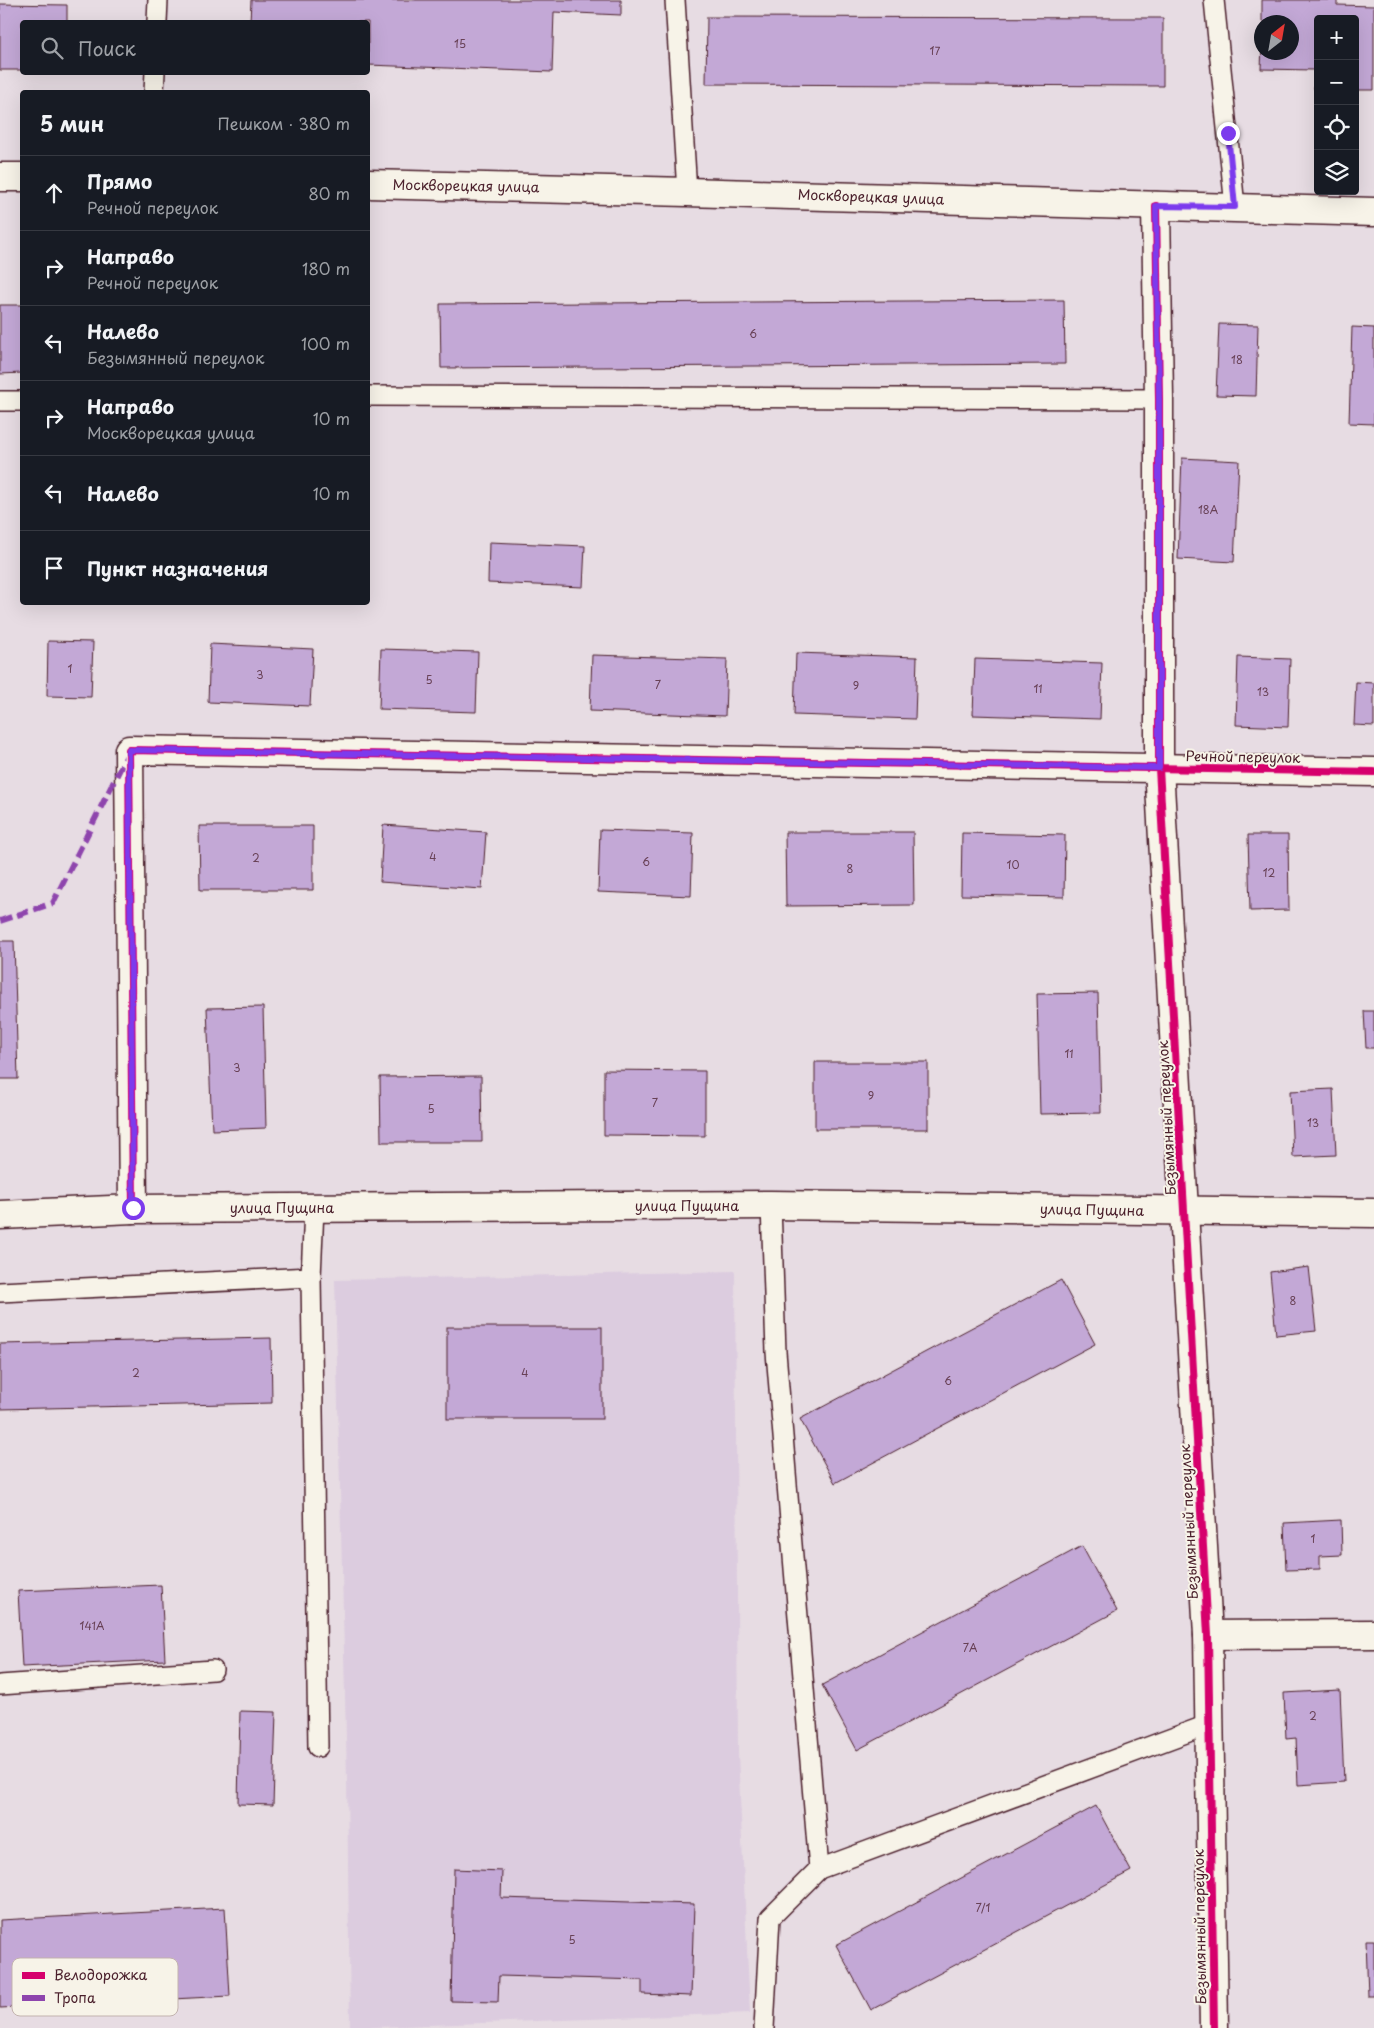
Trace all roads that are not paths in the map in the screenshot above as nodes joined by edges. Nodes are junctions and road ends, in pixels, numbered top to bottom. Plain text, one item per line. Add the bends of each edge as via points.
1 (158, 0) edge
2 (675, 0) edge
3 (1214, 0) edge
4 (157, 20) edge
5 (155, 75) edge
6 (154, 90) edge
7 (0, 177) edge
8 (20, 177) edge
9 (370, 184) edge
10 (687, 192) junction
11 (1156, 206) junction
12 (1235, 207) junction
13 (1374, 212) edge
14 (370, 396) edge
15 (1159, 399) junction
16 (0, 401) edge
17 (20, 401) edge
18 (1159, 768) junction
19 (1374, 772) edge
20 (771, 1205) junction
21 (133, 1208) junction
22 (314, 1208) junction
23 (1185, 1211) junction
24 (1374, 1213) edge
25 (0, 1215) edge
26 (311, 1276) junction
27 (0, 1292) edge
28 (1374, 1634) edge
29 (1208, 1635) junction
30 (214, 1670) dead end
31 (0, 1685) edge
32 (1210, 1724) junction
33 (318, 1747) dead end
34 (819, 1870) junction
35 (764, 2028) edge
36 (1214, 2028) edge

1 - 4 lane
2 - 10 lane
3 - 12 lane
5 - 6 lane
7 - 8 street
9 - 10 street, Москворецкая улица
10 - 11 street, Москворецкая улица
11 - 12 street, Москворецкая улица
11 - 15 street, Безымянный переулок
12 - 13 street, Москворецкая улица
14 - 15 lane
15 - 18 street, Безымянный переулок
16 - 17 lane
18 - 19 street, Речной переулок
18 - 21 street, Речной переулок via 129,750
18 - 23 street, Безымянный переулок
20 - 22 street, улица Пущина
20 - 23 street, улица Пущина
20 - 34 lane via 776,1352
21 - 22 street, улица Пущина
21 - 25 street, улица Пущина
22 - 26 lane
23 - 24 street, улица Пущина
23 - 29 street, Безымянный переулок
26 - 27 lane
26 - 33 lane
28 - 29 street
29 - 32 street, Безымянный переулок
30 - 31 lane
32 - 34 lane
32 - 36 street, Безымянный переулок
34 - 35 lane via 770,1918

